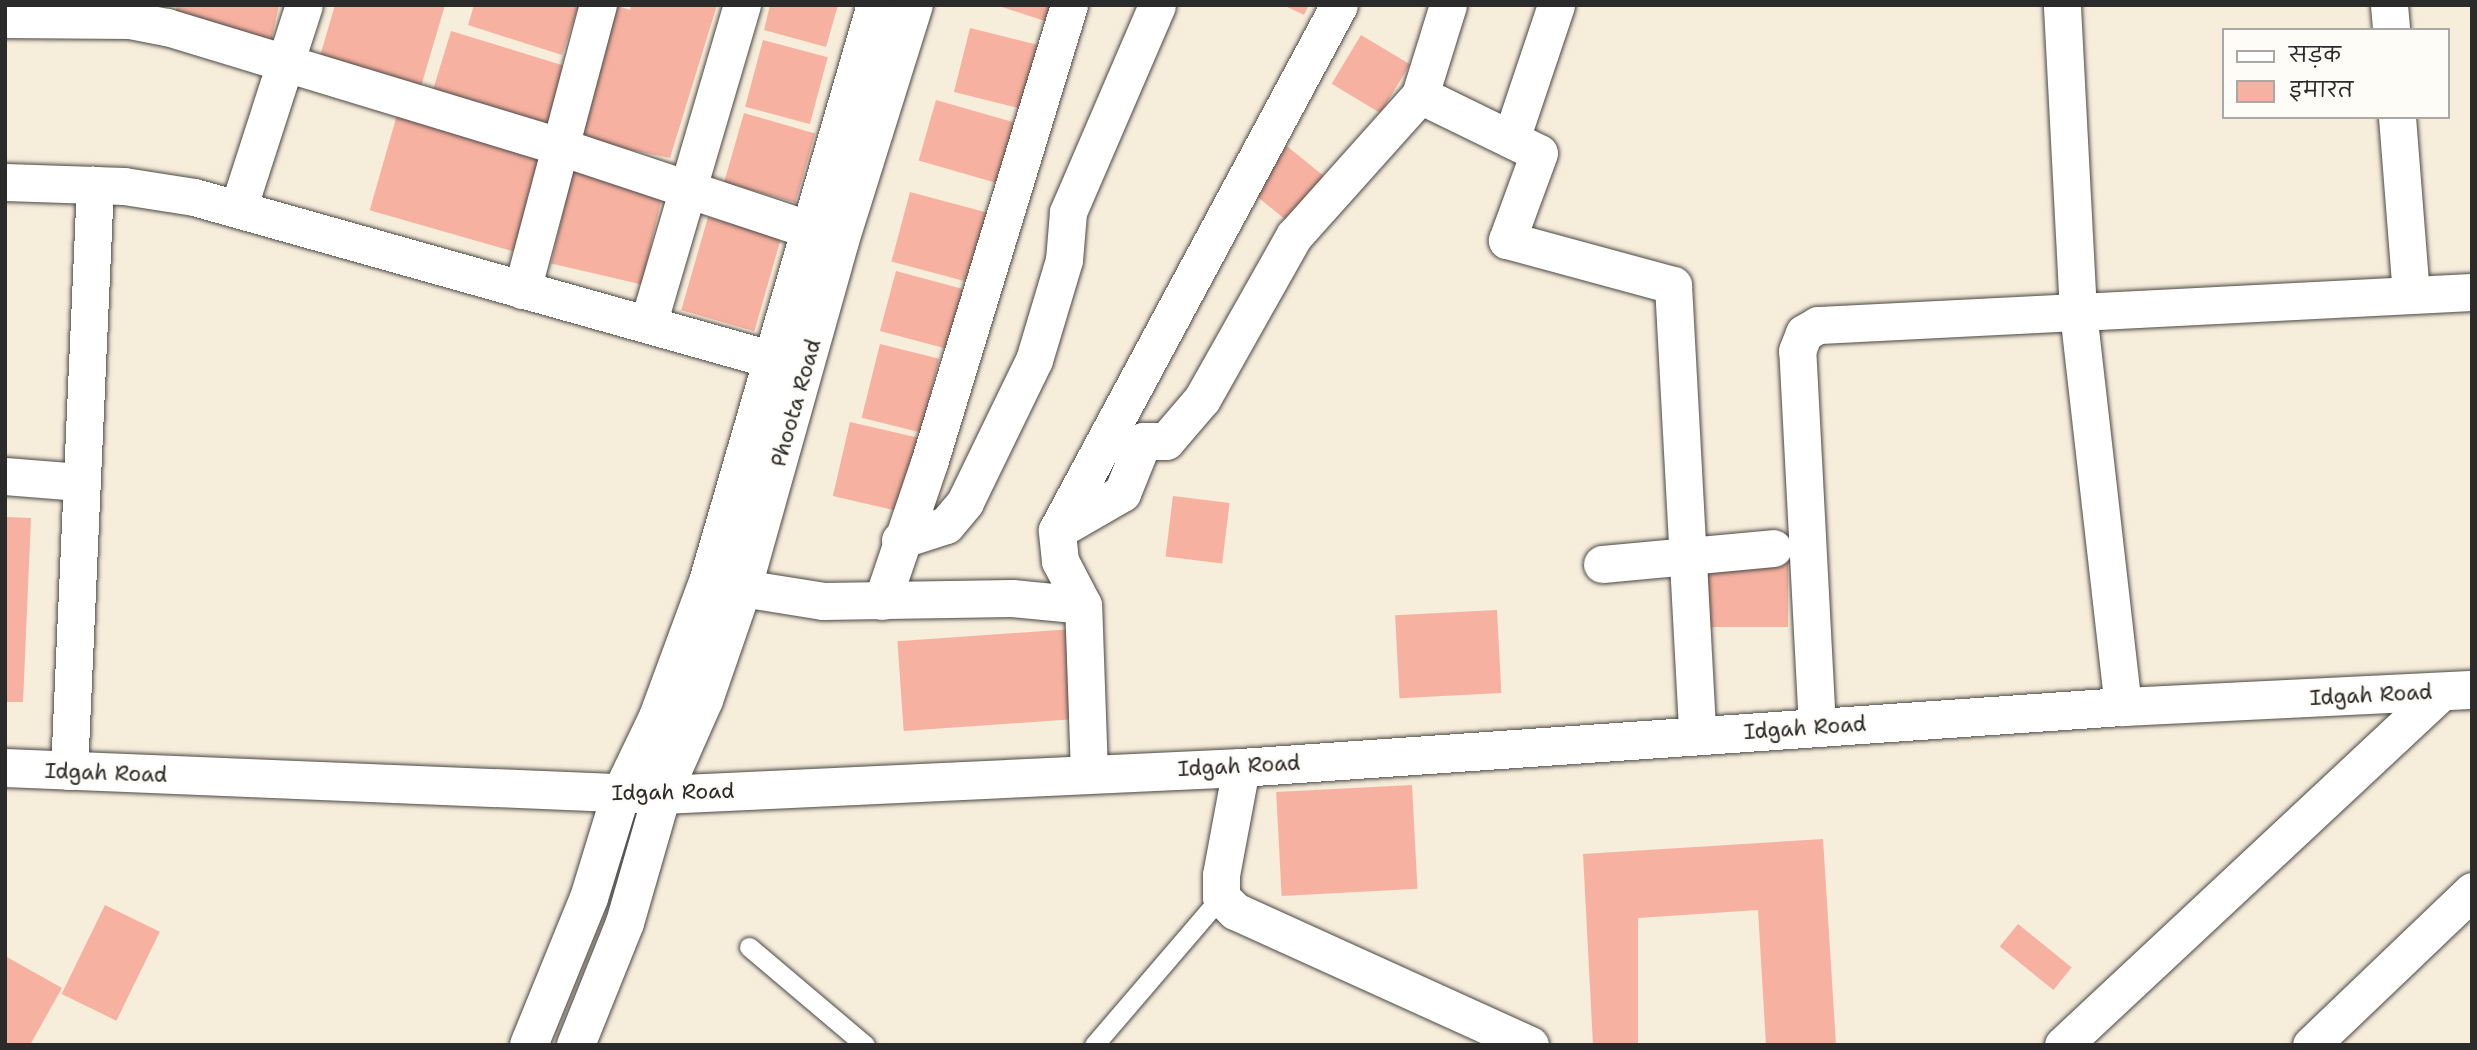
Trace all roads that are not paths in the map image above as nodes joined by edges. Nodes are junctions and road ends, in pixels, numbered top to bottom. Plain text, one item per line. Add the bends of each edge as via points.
1 (304, 5) edge
2 (598, 5) edge
3 (742, 5) edge
4 (876, 5) edge
5 (914, 5) edge
6 (1069, 5) edge
7 (1157, 5) edge
8 (1339, 5) edge
9 (1448, 5) edge
10 (1556, 5) edge
11 (2062, 5) edge
12 (2389, 5) edge
13 (5, 19) edge
14 (2391, 28) edge
15 (284, 66) junction
16 (1420, 95) junction
17 (2398, 119) edge
18 (1511, 139) junction
19 (558, 146) junction
20 (5, 182) edge
21 (95, 185) junction
22 (690, 190) junction
23 (238, 209) junction
24 (810, 230) junction
25 (522, 289) junction
26 (2472, 292) edge
27 (2411, 294) junction
28 (2078, 312) junction
29 (648, 324) junction
30 (789, 363) junction
31 (5, 476) edge
32 (80, 482) junction
33 (1057, 530) junction
34 (901, 540) junction
35 (1773, 548) dead end
36 (1688, 558) junction
37 (1602, 564) dead end
38 (725, 586) junction
39 (882, 601) junction
40 (1083, 605) junction
41 (2456, 691) edge
42 (2123, 707) junction
43 (1817, 727) junction
44 (1697, 735) junction
45 (5, 768) edge
46 (1241, 768) junction
47 (69, 771) junction
48 (1089, 773) junction
49 (621, 794) junction
50 (662, 796) junction
51 (2472, 891) edge
52 (1221, 897) junction
53 (749, 947) dead end
54 (529, 1045) edge
55 (576, 1045) edge
56 (865, 1045) edge
57 (1094, 1045) edge
58 (1530, 1045) edge
59 (2063, 1045) edge
60 (2311, 1045) edge

1 - 15 street
2 - 19 street
3 - 22 street
4 - 24 street, Phoota Road
5 - 30 street, Phoota Road via 840,241
6 - 34 street via 929,463
7 - 34 street via 1068,212 1063,260 1034,360 965,502 946,525
8 - 33 street
9 - 16 street
10 - 18 street
11 - 28 street
12 - 14 street
13 - 15 street via 146,22
15 - 19 street
15 - 23 street
16 - 18 street
16 - 33 street via 1294,236 1193,410 1167,441 1143,441 1122,493
17 - 27 street
18 - 36 street via 1539,153 1507,240 1674,285
19 - 22 street
19 - 25 street
20 - 21 street
21 - 23 street via 171,192
21 - 32 street
22 - 24 street
22 - 29 street
23 - 25 street
24 - 30 street, Phoota Road
25 - 29 street
26 - 27 street
27 - 28 street
28 - 42 street
28 - 43 street via 1818,325 1804,333 1797,351
29 - 30 street
30 - 38 street, Phoota Road
31 - 32 street
32 - 47 street
33 - 40 street via 1060,561
34 - 39 street
35 - 36 street
36 - 37 street
36 - 44 street
38 - 39 street via 822,601
38 - 49 street, Phoota Road
38 - 50 street, Phoota Road via 704,700
39 - 40 street via 1012,598
40 - 48 street
41 - 42 street, Idgah Road
41 - 59 street
42 - 43 street, Idgah Road
43 - 44 street, Idgah Road
44 - 46 street, Idgah Road
45 - 47 street, Idgah Road
46 - 48 street, Idgah Road
46 - 52 street
47 - 49 street, Idgah Road
48 - 50 street, Idgah Road
49 - 50 street, Idgah Road
49 - 54 street, Phoota Road via 589,898
50 - 55 street, Phoota Road via 625,923
51 - 60 street
52 - 57 lane
52 - 58 street via 1235,911
53 - 56 lane

